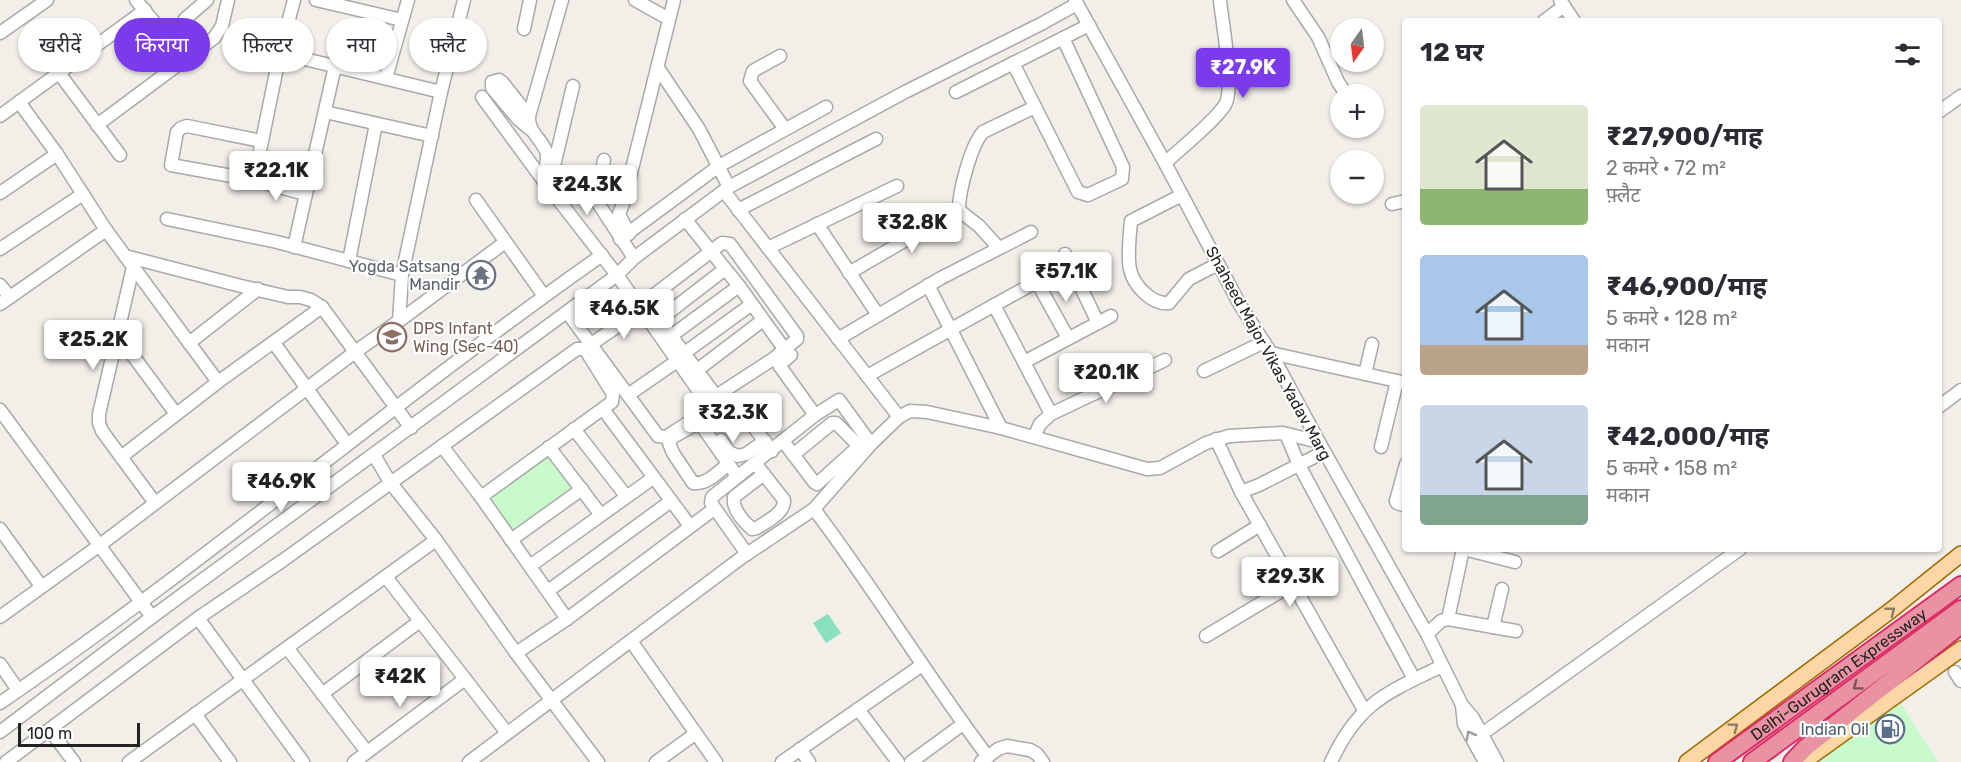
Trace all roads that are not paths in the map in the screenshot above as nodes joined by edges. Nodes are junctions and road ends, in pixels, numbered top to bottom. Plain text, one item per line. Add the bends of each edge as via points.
1 (47, 0) edge
2 (136, 0) edge
3 (207, 0) edge
4 (228, 0) edge
5 (294, 0) edge
6 (316, 0) edge
7 (408, 0) edge
8 (464, 0) edge
9 (531, 0) edge
10 (562, 0) edge
11 (635, 0) edge
12 (674, 0) edge
13 (1220, 0) edge
14 (1293, 0) edge
15 (1076, 2) edge
16 (1562, 3) edge
17 (145, 10) junction
18 (151, 18) edge
19 (186, 18) edge
20 (289, 18) edge
21 (1547, 18) edge
22 (1572, 18) edge
23 (669, 19) junction
24 (402, 20) junction
25 (1089, 25) junction
26 (524, 29) dead end
27 (0, 33) edge
28 (1063, 38) junction
29 (210, 41) edge
30 (780, 56) dead end
31 (1013, 63) junction
32 (658, 68) junction
33 (167, 72) edge
34 (276, 72) edge
35 (334, 72) edge
36 (360, 72) edge
37 (58, 73) junction
38 (386, 78) junction
39 (1339, 84) edge
40 (573, 86) dead end
41 (441, 92) junction
42 (956, 92) dead end
43 (1961, 96) edge
44 (482, 97) dead end
45 (19, 102) junction
46 (826, 107) dead end
47 (1035, 107) junction
48 (1942, 110) edge
49 (325, 112) junction
50 (0, 116) edge
51 (529, 116) junction
52 (376, 124) junction
53 (97, 125) junction
54 (530, 129) junction
55 (785, 129) junction
56 (432, 136) junction
57 (876, 139) dead end
58 (261, 141) junction
59 (57, 154) junction
60 (120, 155) dead end
61 (604, 160) dead end
62 (1165, 163) junction
63 (719, 166) junction
64 (254, 180) junction
65 (546, 183) junction
66 (897, 186) dead end
67 (726, 189) junction
68 (0, 193) edge
69 (83, 194) junction
70 (305, 194) junction
71 (1182, 195) junction
72 (476, 200) dead end
73 (1402, 202) edge
74 (1392, 204) dead end
75 (959, 209) junction
76 (738, 210) junction
77 (167, 219) dead end
78 (685, 219) junction
79 (817, 224) junction
80 (106, 230) junction
81 (1031, 232) dead end
82 (625, 236) junction
83 (504, 243) junction
84 (294, 247) junction
85 (998, 247) junction
86 (768, 248) junction
87 (0, 249) edge
88 (711, 250) junction
89 (602, 255) junction
90 (125, 256) junction
91 (634, 258) junction
92 (349, 261) junction
93 (1218, 264) junction
94 (133, 267) junction
95 (725, 269) junction
96 (849, 273) junction
97 (402, 275) junction
98 (617, 275) junction
99 (1037, 282) junction
100 (0, 285) edge
101 (928, 285) junction
102 (739, 286) junction
103 (258, 289) junction
104 (544, 296) junction
105 (5, 301) edge
106 (752, 304) junction
107 (994, 305) junction
108 (322, 307) junction
109 (641, 310) junction
110 (567, 312) junction
111 (878, 315) junction
112 (1111, 316) dead end
113 (659, 320) junction
114 (763, 320) junction
115 (399, 321) junction
116 (1098, 323) junction
117 (951, 329) junction
118 (117, 334) junction
119 (671, 336) junction
120 (1068, 338) junction
121 (838, 339) junction
122 (1264, 342) junction
123 (189, 343) junction
124 (274, 343) junction
125 (1372, 344) dead end
126 (590, 345) junction
127 (791, 350) junction
128 (355, 352) junction
129 (1271, 353) junction
130 (680, 357) junction
131 (1165, 360) dead end
132 (1024, 362) junction
133 (696, 370) junction
134 (1204, 371) dead end
135 (1365, 374) junction
136 (867, 376) junction
137 (218, 382) junction
138 (1401, 382) edge
139 (307, 389) junction
140 (1961, 390) edge
141 (628, 395) junction
142 (1942, 404) edge
143 (396, 407) junction
144 (0, 410) edge
145 (603, 410) junction
146 (716, 411) dead end
147 (176, 414) junction
148 (1051, 414) junction
149 (815, 415) junction
150 (899, 417) junction
151 (710, 423) dead end
152 (4, 425) edge
153 (411, 428) junction
154 (574, 429) junction
155 (1001, 429) junction
156 (1286, 434) junction
157 (1034, 437) junction
158 (1216, 439) junction
159 (783, 441) junction
160 (347, 444) junction
161 (871, 444) junction
162 (768, 446) junction
163 (441, 447) junction
164 (549, 447) junction
165 (1321, 447) junction
166 (1381, 447) dead end
167 (374, 455) junction
168 (793, 455) junction
169 (121, 457) junction
170 (755, 463) junction
171 (728, 464) junction
172 (1299, 465) junction
173 (764, 474) junction
174 (737, 476) junction
175 (653, 478) junction
176 (1402, 479) edge
177 (390, 482) junction
178 (582, 489) junction
179 (1241, 492) junction
180 (626, 496) junction
181 (481, 497) junction
182 (671, 501) junction
183 (155, 503) junction
184 (1402, 505) edge
185 (714, 509) junction
186 (814, 509) junction
187 (601, 515) junction
188 (1260, 525) junction
189 (690, 526) junction
190 (0, 529) edge
191 (436, 540) junction
192 (511, 540) junction
193 (100, 545) junction
194 (1218, 551) dead end
195 (1462, 552) edge
196 (1486, 552) edge
197 (1736, 552) edge
198 (747, 554) junction
199 (1501, 554) edge
200 (1961, 554) edge
201 (1515, 562) dead end
202 (530, 566) junction
203 (386, 577) junction
204 (1293, 584) junction
205 (1961, 585) edge
206 (41, 586) junction
207 (1502, 589) dead end
208 (548, 591) junction
209 (141, 601) junction
210 (1961, 609) edge
211 (0, 617) edge
212 (152, 617) junction
213 (198, 618) junction
214 (567, 619) junction
215 (1448, 619) junction
216 (420, 621) junction
217 (1961, 626) edge
218 (1493, 627) junction
219 (1516, 631) dead end
220 (1427, 634) junction
221 (1206, 636) dead end
222 (631, 641) junction
223 (288, 649) junction
224 (1961, 649) edge
225 (516, 653) junction
226 (0, 664) edge
227 (922, 665) junction
228 (1442, 666) junction
229 (465, 679) junction
230 (1414, 679) junction
231 (244, 680) junction
232 (18, 690) junction
233 (322, 694) junction
234 (551, 700) junction
235 (0, 703) edge
236 (1462, 705) junction
237 (858, 709) junction
238 (1364, 710) junction
239 (195, 714) junction
240 (963, 724) junction
241 (50, 730) junction
242 (0, 732) edge
243 (507, 734) junction
244 (695, 734) junction
245 (1482, 734) junction
246 (800, 749) junction
247 (367, 752) junction
248 (145, 758) edge
249 (984, 759) edge
250 (1482, 761) edge
251 (6, 762) edge
252 (74, 762) edge
253 (129, 762) edge
254 (230, 762) edge
255 (303, 762) edge
256 (354, 762) edge
257 (469, 762) edge
258 (597, 762) edge
259 (656, 762) edge
260 (716, 762) edge
261 (782, 762) edge
262 (809, 762) edge
263 (898, 762) edge
264 (911, 762) edge
265 (1043, 762) edge
266 (1330, 762) edge
267 (1497, 762) edge
268 (1687, 762) edge
269 (1717, 762) edge
270 (1752, 762) edge
271 (1792, 762) edge
272 (1803, 762) edge

1 - 27 street
2 - 17 street
3 - 19 street
4 - 29 street via 219,32
5 - 20 street
6 - 24 street
7 - 24 street
8 - 41 street
9 - 26 street
10 - 51 street
11 - 23 street
12 - 23 street
13 - 62 street via 1228,97 1216,115
14 - 39 street via 1318,36
15 - 25 street, Shaheed Major Vikas Yadav Marg
15 - 67 street
16 - 21 street
16 - 22 street
17 - 18 street
17 - 37 street
23 - 32 street
24 - 38 street
25 - 28 street
25 - 62 street, Shaheed Major Vikas Yadav Marg
28 - 31 street
28 - 47 street via 1123,167 1122,179 1088,195 1078,192
30 - 55 street via 753,71 750,81
31 - 42 street
31 - 47 street
32 - 63 street
32 - 82 street via 619,214
33 - 53 street
34 - 58 street
35 - 49 street
36 - 38 street
37 - 45 street
37 - 53 street
38 - 41 street
40 - 65 street
41 - 56 street
43 - 48 street
44 - 65 street
45 - 50 street
45 - 59 street
46 - 55 street
47 - 75 street via 979,136
49 - 52 street
49 - 70 street
51 - 54 street
51 - 54 street via 502,82 492,82 492,88
52 - 56 street
52 - 92 street
53 - 60 street
54 - 65 street via 546,152
55 - 63 street
56 - 97 street
57 - 76 street
58 - 64 street
58 - 64 street via 187,126 177,132 171,165
59 - 68 street
59 - 69 street
61 - 82 street via 596,200
62 - 71 street, Shaheed Major Vikas Yadav Marg
63 - 67 street
63 - 82 street
64 - 70 street
65 - 89 street
66 - 79 street
67 - 76 street
67 - 78 street
69 - 80 street
69 - 87 street
70 - 84 street
71 - 93 street, Shaheed Major Vikas Yadav Marg
71 - 93 street via 1131,221 1130,269 1142,292 1163,304 1170,303 1189,279
72 - 83 street
73 - 74 street
75 - 85 street
75 - 96 street
76 - 86 street
77 - 84 street
78 - 88 street
78 - 91 street
79 - 86 street
79 - 96 street
80 - 90 street
80 - 105 street
81 - 85 street
82 - 91 street
83 - 104 street
83 - 115 street
84 - 92 street
85 - 101 street
86 - 121 street
88 - 95 street
88 - 113 street via 648,300
88 - 127 street via 722,243 730,244 797,336
89 - 98 street
89 - 104 street
90 - 94 street
90 - 103 street
91 - 98 street
92 - 97 street
93 - 122 street, Shaheed Major Vikas Yadav Marg
94 - 118 street
94 - 123 street
95 - 102 street
95 - 113 street
96 - 111 street
97 - 115 street
98 - 109 street
98 - 110 street
99 - 107 street
99 - 116 street via 1067,259
99 - 120 street
100 - 105 street
101 - 111 street
101 - 117 street
102 - 106 street
102 - 119 street
103 - 108 street via 311,300
103 - 123 street
104 - 143 street
106 - 114 street
106 - 130 street
107 - 117 street
107 - 132 street
108 - 124 street
108 - 128 street
109 - 126 street
109 - 130 street
110 - 126 street
110 - 153 street
111 - 121 street
112 - 116 street
113 - 119 street
114 - 127 street
114 - 133 street
115 - 128 street
116 - 120 street
117 - 136 street
117 - 155 street
118 - 147 street
118 - 169 street via 99,423
119 - 130 street
120 - 132 street
121 - 136 street
122 - 129 street, Shaheed Major Vikas Yadav Marg
122 - 134 street
123 - 137 street
124 - 137 street
124 - 139 street
125 - 135 street
126 - 141 street
127 - 133 street via 716,396
127 - 149 street via 779,365
128 - 139 street
128 - 143 street
129 - 135 street
129 - 165 street, Shaheed Major Vikas Yadav Marg
130 - 133 street
130 - 141 street
130 - 141 street via 705,400 704,407 688,421 662,437
131 - 148 street
132 - 148 street
135 - 138 street
136 - 150 street
137 - 147 street
138 - 166 street
139 - 160 street
139 - 183 street
140 - 142 street
143 - 153 street
143 - 160 street
144 - 152 street
145 - 154 street
145 - 163 street via 612,402 613,394 588,352 581,348
145 - 175 street
146 - 162 street via 734,401
147 - 169 street
148 - 157 street
149 - 159 street
149 - 161 street via 839,400
150 - 155 street via 918,411
150 - 161 street
151 - 162 street via 729,452 738,456
152 - 193 street
153 - 167 street
154 - 164 street
154 - 180 street
155 - 157 street
156 - 158 street
156 - 165 street
156 - 172 street
157 - 158 street via 1147,469 1167,465
158 - 179 street
159 - 162 street
159 - 168 street
160 - 209 street
161 - 186 street
162 - 170 street
163 - 177 street
163 - 181 street
164 - 178 street
164 - 181 street
165 - 172 street
165 - 220 street, Shaheed Major Vikas Yadav Marg
167 - 177 street
167 - 212 street
168 - 168 street via 817,484 859,446 832,423
169 - 183 street
170 - 173 street
170 - 174 street
171 - 171 street via 698,423 669,442 693,483 706,481
171 - 174 street
172 - 179 street
172 - 230 street
173 - 173 street via 785,504 752,529 735,508 734,496
174 - 185 street via 712,497
175 - 180 street
175 - 182 street
176 - 184 street via 1396,501
177 - 191 street
177 - 213 street
178 - 187 street
178 - 192 street
179 - 188 street
180 - 187 street
181 - 192 street
182 - 189 street
182 - 208 street
183 - 193 street
185 - 189 street
185 - 198 street
186 - 198 street
186 - 227 street
187 - 202 street
188 - 194 street
188 - 204 street
189 - 214 street
190 - 206 street
191 - 203 street
191 - 225 street
192 - 202 street
193 - 206 street
193 - 209 street
195 - 215 street
196 - 199 street
197 - 245 street
198 - 222 street
199 - 201 street
268 -> 200 main road
202 - 208 street
203 - 216 street
203 - 223 street
204 - 221 street
204 - 238 street
205 - 269 highway, Delhi-Gurugram Expressway
206 - 211 street
207 - 218 street
208 - 214 street
209 - 212 street
209 - 232 street
210 -> 270 highway, Delhi-Gurugram Expressway
212 - 242 street
213 - 231 street
213 - 241 street
214 - 225 street
215 - 218 street
215 - 220 street
216 - 229 street
216 - 233 street
217 - 271 highway
218 - 219 street
220 - 228 street, Shaheed Major Vikas Yadav Marg
222 - 234 street
222 - 244 street
223 - 231 street
223 - 233 street
224 - 272 main road
225 - 234 street
226 - 232 street
227 - 237 street
227 - 240 street
228 - 230 street
228 - 236 street, Shaheed Major Vikas Yadav Marg
229 - 243 street
229 - 247 street
230 - 238 street
231 - 239 street
231 - 255 street
232 - 235 street
233 - 247 street
234 - 243 street
234 - 258 street
236 - 245 street, Shaheed Major Vikas Yadav Marg
250 -> 236 street, Shaheed Major Vikas Yadav Marg via 1464,723
237 - 246 street
237 - 263 street
238 - 266 street
239 - 248 street
239 - 254 street
240 - 249 street
240 - 264 street
241 - 251 street
241 - 252 street
243 - 257 street
244 - 259 street
244 - 260 street
245 - 267 street, Shaheed Major Vikas Yadav Marg
246 - 261 street
246 - 262 street
247 - 256 street
248 - 253 street
249 - 265 street via 1007,747 1030,750

